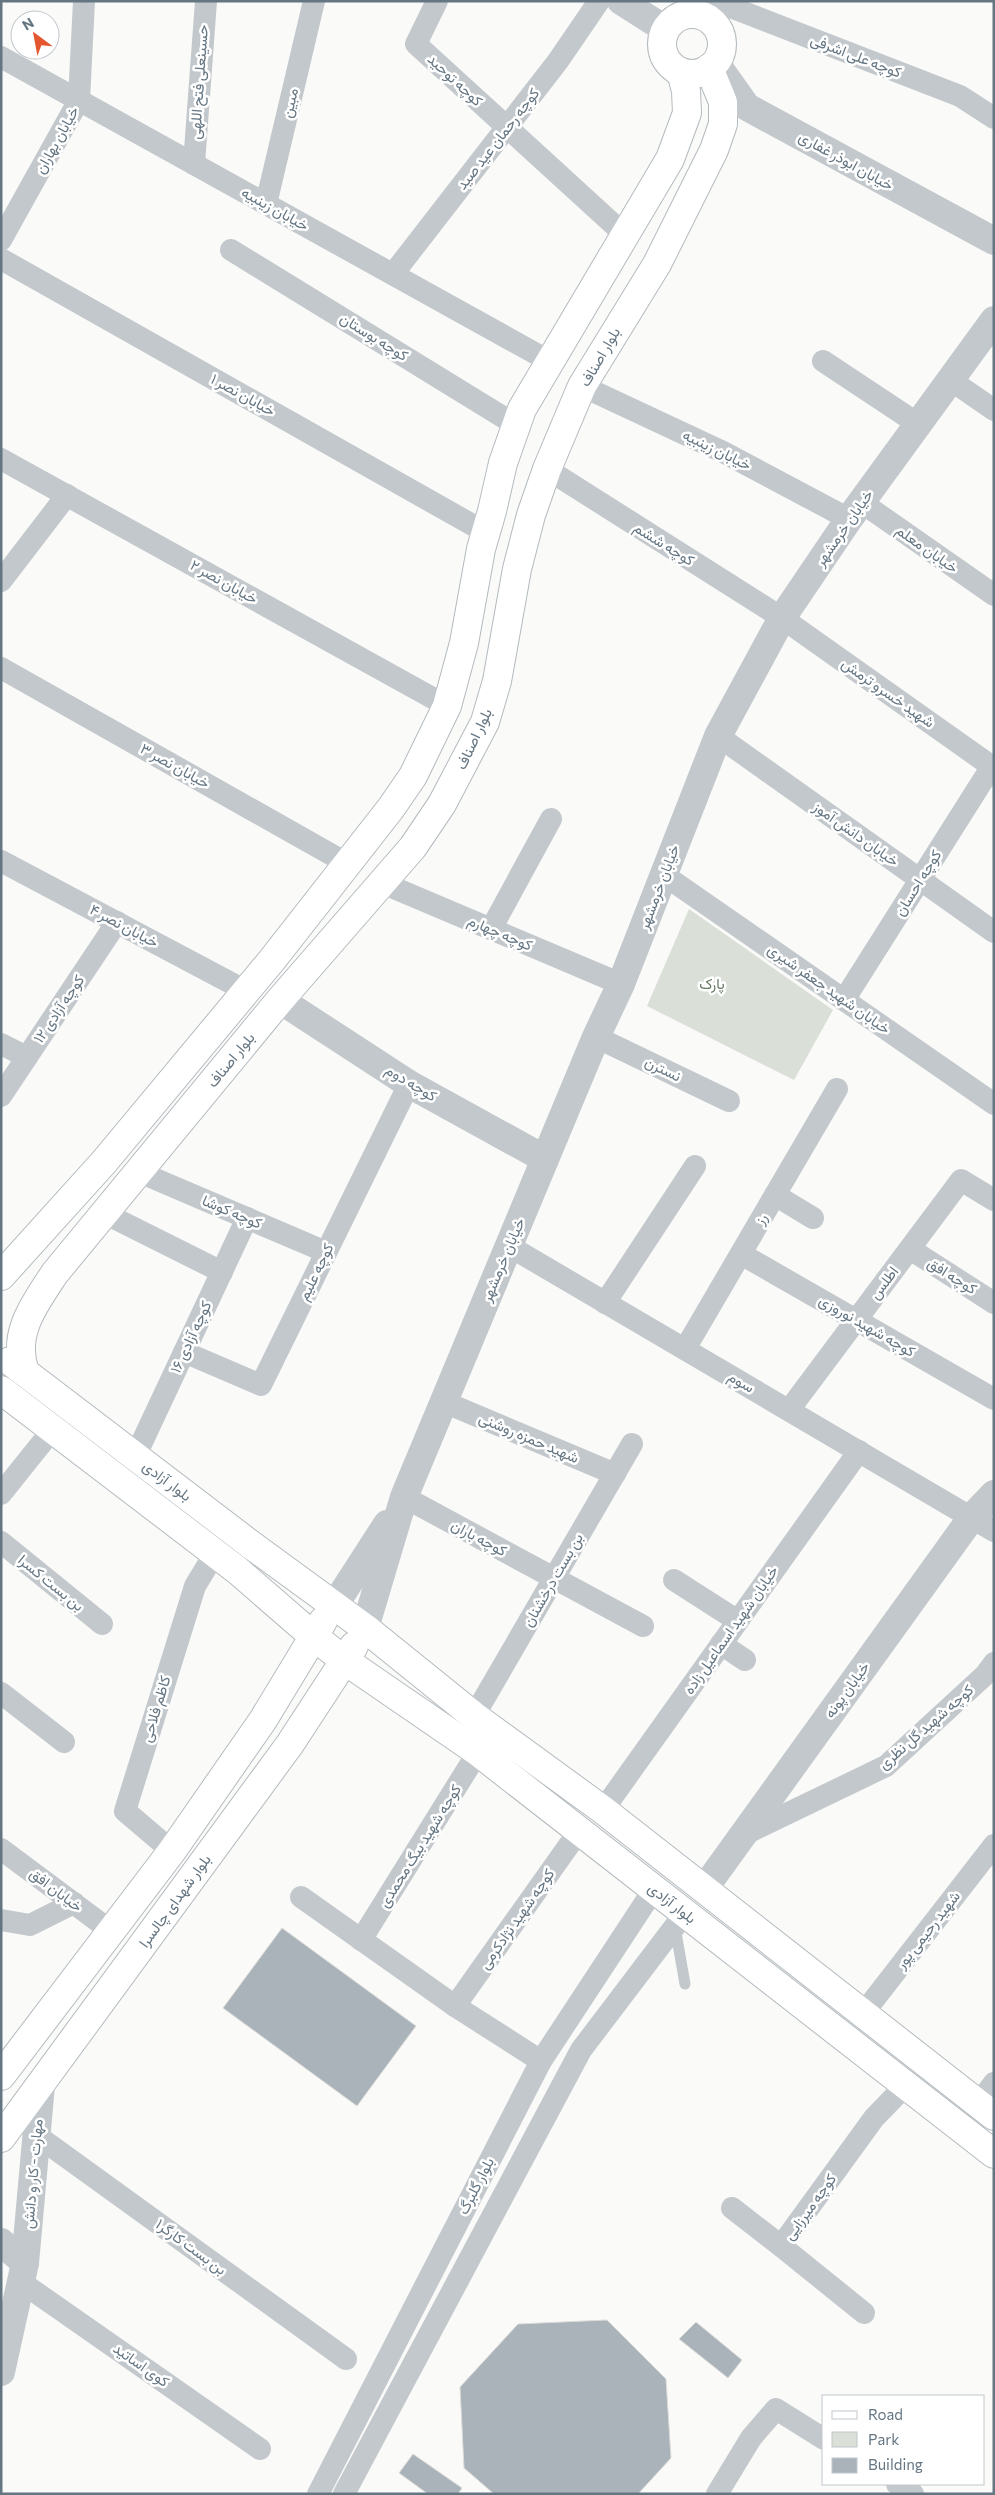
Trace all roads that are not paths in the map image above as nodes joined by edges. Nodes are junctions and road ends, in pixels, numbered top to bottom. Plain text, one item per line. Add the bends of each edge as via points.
1 (84, 1) edge
2 (206, 1) edge
3 (314, 1) edge
4 (437, 1) edge
5 (599, 1) edge
6 (621, 1) edge
7 (690, 11) edge
8 (1, 57) edge
9 (712, 65) junction
10 (681, 72) junction
11 (79, 100) junction
12 (994, 118) edge
13 (507, 128) junction
14 (194, 164) junction
15 (266, 204) junction
16 (625, 235) junction
17 (1, 240) edge
18 (994, 241) edge
19 (231, 250) dead end
20 (1, 259) edge
21 (393, 274) junction
22 (994, 320) edge
23 (549, 360) junction
24 (823, 361) dead end
25 (949, 379) junction
26 (582, 386) junction
27 (994, 410) edge
28 (918, 424) junction
29 (516, 425) junction
30 (1, 459) edge
31 (547, 469) junction
32 (66, 495) junction
33 (855, 511) junction
34 (485, 532) junction
35 (1, 581) edge
36 (994, 595) edge
37 (782, 618) junction
38 (1, 668) edge
39 (447, 706) junction
40 (718, 736) junction
41 (993, 767) edge
42 (550, 819) dead end
43 (1, 861) edge
44 (348, 864) junction
45 (664, 875) junction
46 (920, 880) junction
47 (380, 882) junction
48 (117, 922) junction
49 (491, 929) junction
50 (994, 932) edge
51 (621, 984) junction
52 (246, 991) junction
53 (280, 1000) junction
54 (844, 1000) junction
55 (596, 1037) junction
56 (1, 1044) edge
57 (27, 1057) junction
58 (409, 1084) junction
59 (837, 1089) dead end
60 (1, 1096) edge
61 (729, 1101) dead end
62 (994, 1104) edge
63 (545, 1159) junction
64 (695, 1166) dead end
65 (139, 1172) junction
66 (775, 1195) junction
67 (994, 1200) edge
68 (104, 1213) junction
69 (247, 1218) junction
70 (814, 1218) dead end
71 (509, 1246) junction
72 (910, 1250) junction
73 (326, 1252) junction
74 (741, 1254) junction
75 (8, 1269) edge
76 (222, 1272) junction
77 (46, 1287) junction
78 (605, 1302) junction
79 (994, 1303) edge
80 (857, 1320) junction
81 (685, 1349) junction
82 (184, 1352) junction
83 (1, 1354) edge
84 (24, 1372) junction
85 (1, 1390) edge
86 (994, 1399) edge
87 (444, 1402) junction
88 (14, 1410) edge
89 (790, 1410) junction
90 (53, 1429) junction
91 (632, 1444) dead end
92 (859, 1451) junction
93 (135, 1456) junction
94 (615, 1474) junction
95 (1, 1494) edge
96 (994, 1494) edge
97 (404, 1497) junction
98 (983, 1524) edge
99 (1, 1542) edge
100 (254, 1547) junction
101 (215, 1553) junction
102 (237, 1570) junction
103 (554, 1578) junction
104 (674, 1580) dead end
105 (334, 1606) junction
106 (738, 1620) junction
107 (102, 1624) dead end
108 (643, 1626) dead end
109 (365, 1628) junction
110 (313, 1636) junction
111 (722, 1644) junction
112 (344, 1660) junction
113 (745, 1660) dead end
114 (991, 1673) edge
115 (1, 1693) edge
116 (451, 1696) junction
117 (474, 1716) junction
118 (263, 1720) junction
119 (434, 1723) junction
120 (64, 1742) dead end
121 (290, 1744) junction
122 (478, 1752) junction
123 (603, 1810) junction
124 (580, 1831) junction
125 (742, 1835) junction
126 (994, 1845) edge
127 (1, 1850) edge
128 (172, 1851) junction
129 (654, 1889) junction
130 (704, 1889) junction
131 (301, 1897) dead end
132 (74, 1903) junction
133 (1, 1920) edge
134 (680, 1920) junction
135 (111, 1931) junction
136 (622, 1936) junction
137 (362, 1940) junction
138 (657, 1950) junction
139 (686, 1984) dead end
140 (455, 2006) junction
141 (862, 2015) junction
142 (541, 2061) junction
143 (1, 2076) edge
144 (41, 2086) junction
145 (906, 2086) junction
146 (989, 2101) edge
147 (36, 2135) junction
148 (1, 2138) edge
149 (994, 2154) edge
150 (732, 2208) dead end
151 (1, 2242) edge
152 (781, 2246) junction
153 (23, 2272) junction
154 (864, 2313) dead end
155 (346, 2359) dead end
156 (1, 2372) edge
157 (822, 2438) edge
158 (260, 2449) dead end
159 (899, 2485) edge
160 (324, 2491) edge
161 (344, 2494) edge
162 (717, 2494) edge
163 (913, 2494) edge

1 - 11 street, خیابان بهاران
2 - 14 street, حسینعلی فتح اللهی
3 - 15 street, مبین
4 - 13 street, کوچه توحید via 416,44
5 - 13 street, کوچه رحمان عید صید
6 - 7 street
7 - 9 main road via 716,26 720,34 720,53
7 - 10 main road via 662,39 662,49 672,67
7 - 12 street, کوچه علی اشرفی via 960,96
8 - 11 street, خیابان زینبیه
9 - 10 main road via 700,73
9 - 18 street, خیابان ابوذر غفاری via 747,106
9 - 26 main road, بلوار اصناف via 723,102 723,124 714,150 658,264
10 - 16 main road via 687,113 680,135 670,159
11 - 14 street, خیابان زینبیه
11 - 17 street, خیابان بهاران
13 - 16 street
13 - 21 street, کوچه رحمان عید صید
14 - 15 street, خیابان زینبیه
15 - 21 street, خیابان زینبیه
16 - 23 main road
19 - 29 street, کوچه بوستان
20 - 34 street, خیابان نصر ۱
21 - 23 street, خیابان زینبیه
22 - 25 street, خیابان خرمشهر
23 - 29 main road
24 - 28 street
25 - 27 street
25 - 28 street, خیابان خرمشهر
26 - 31 main road, بلوار اصناف
26 - 33 street, خیابان زینبیه
28 - 33 street, خیابان خرمشهر
29 - 34 main road via 502,463
30 - 32 street, خیابان نصر ۲
31 - 37 street, کوچه ششم
31 - 47 main road, بلوار اصناف via 517,569 497,680 485,722 442,804 413,847
32 - 35 street
32 - 39 street, خیابان نصر ۲
33 - 36 street, خیابان معلم
33 - 37 street, خیابان خرمشهر
34 - 39 main road via 464,643
37 - 40 street, خیابان خرمشهر
37 - 41 street, شهید خسرو ترمش
38 - 44 street, خیابان نصر ۳
39 - 44 main road via 413,776
40 - 45 street, خیابان خرمشهر
40 - 46 street, خیابان دانش آموز
41 - 46 street, کوچه احسان
42 - 49 street
43 - 48 street, خیابان نصر ۴
44 - 52 main road
45 - 51 street, خیابان خرمشهر
45 - 54 street, خیابان شهید جعفر شیری
46 - 50 street, خیابان دانش آموز
46 - 54 street, کوچه احسان
47 - 49 street, کوچه چهارم
47 - 53 main road, بلوار اصناف
48 - 52 street, خیابان نصر ۴
48 - 57 street, کوچه آزادی ۱۲
49 - 51 street, کوچه چهارم
51 - 55 street, خیابان خرمشهر
52 - 75 main road via 104,1162
53 - 58 street, کوچه دوم
53 - 65 main road, بلوار اصناف
54 - 62 street, خیابان شهید جعفر شیری
55 - 61 street, نسترن
55 - 63 street, خیابان خرمشهر
56 - 57 street
57 - 60 street, کوچه آزادی ۱۲
58 - 63 street, کوچه دوم
58 - 73 street, کوچه علیم
59 - 66 street, رز
63 - 71 street, خیابان خرمشهر
64 - 78 street
65 - 68 main road, بلوار اصناف
65 - 69 street, کوچه کوشا
66 - 70 street
66 - 74 street, رز
67 - 72 street, اطلس via 961,1180
68 - 76 street
68 - 77 main road, بلوار اصناف
69 - 73 street, کوچه کوشا
69 - 76 street, کوچه آزادی ۱۶
71 - 78 street, سوم
71 - 87 street, خیابان خرمشهر
72 - 79 street, کوچه افق
72 - 80 street, اطلس
73 - 82 street, کوچه علیم via 261,1385
74 - 80 street, کوچه شهید نوروزی
74 - 81 street, رز
75 - 77 main road via 21,1285 34,1290
76 - 82 street, کوچه آزادی ۱۶
77 - 84 main road, بلوار اصناف via 35,1302 21,1336 20,1358
78 - 81 street, سوم
80 - 86 street, کوچه شهید نوروزی
80 - 89 street, اطلس
81 - 89 street, سوم
82 - 93 street, کوچه آزادی ۱۶
83 - 84 main road, بلوار آزادی
84 - 93 main road, بلوار آزادی
85 - 88 main road, بلوار آزادی
87 - 94 street, شهید حمزه روشنی
87 - 97 street, خیابان خرمشهر
88 - 90 main road, بلوار آزادی
89 - 92 street, سوم
90 - 95 street
90 - 101 main road, بلوار آزادی
91 - 94 street, بن بست درخشنان
92 - 98 street, سوم
92 - 106 street, خیابان شهید اسماعیل زاده
93 - 100 main road, بلوار آزادی
94 - 103 street, بن بست درخشنان
96 - 98 street, خیابان پونه
97 - 103 street, کوچه باران
97 - 105 street, خیابان خرمشهر
97 - 109 street, خیابان خرمشهر
98 - 125 street, خیابان پونه
99 - 107 street, بن بست کسرا
100 - 102 main road via 253,1558 247,1566
100 - 105 main road, بلوار آزادی
101 - 102 main road, بلوار آزادی
101 - 128 street, کاظم فلاحی via 195,1586 125,1811
102 - 110 main road, بلوار آزادی
103 - 108 street, کوچه باران
103 - 117 street, بن بست درخشنان
104 - 106 street
105 - 109 main road, بلوار آزادی
105 - 110 main road
106 - 111 street, خیابان شهید اسماعیل زاده
109 - 112 main road, بلوار شهدای چالسرا
109 - 116 main road, بلوار آزادی
110 - 112 main road, بلوار آزادی
110 - 118 main road
111 - 113 street
111 - 123 street, خیابان شهید اسماعیل زاده
112 - 119 main road, بلوار آزادی
112 - 121 main road, بلوار شهدای چالسرا
114 - 125 street, کوچه شهید گل نظری via 886,1766
115 - 120 street
116 - 117 main road, بلوار آزادی
116 - 119 main road via 442,1695 433,1702 430,1712
117 - 123 main road, بلوار آزادی
118 - 121 main road via 276,1719 284,1724
118 - 128 main road
119 - 122 main road, بلوار آزادی
121 - 144 main road, بلوار شهدای چالسرا
122 - 124 main road, بلوار آزادی
122 - 137 street, کوچه شهید بیگ محمدی
123 - 130 main road, بلوار آزادی
124 - 129 main road, بلوار آزادی
124 - 140 street, کوچه شهید نژادکرمی
125 - 130 street, خیابان پونه
126 - 141 street, شهید رحیمی پور
127 - 132 street, خیابان افق
128 - 135 main road
129 - 134 main road, بلوار آزادی
129 - 136 street, بلوار گلبرگ
130 - 141 main road, بلوار آزادی
131 - 137 street
132 - 133 street via 30,1925
132 - 135 street, خیابان افق
134 - 138 street, بلوار گلبرگ
134 - 139 lane
134 - 145 main road, بلوار آزادی
135 - 143 main road
136 - 138 street via 634,1930 643,1931 651,1936
136 - 142 street, بلوار گلبرگ
137 - 140 street
138 - 161 street, بلوار گلبرگ via 581,2050
140 - 142 street
141 - 146 main road, بلوار آزادی
142 - 160 street, بلوار گلبرگ
144 - 147 street, مهارت - کار و دانش
144 - 148 main road, بلوار شهدای چالسرا
145 - 149 main road, بلوار آزادی
145 - 152 street, کوچه میرزایی via 874,2118
147 - 153 street, مهارت - کار و دانش
147 - 155 street, بن بست کارگر۱
150 - 152 street
151 - 153 street, مهارت - کار و دانش
152 - 154 street, کوچه میرزایی
153 - 156 street, مهارت - کار و دانش
153 - 158 street, کوی اساتید
157 - 162 street via 776,2409 751,2438
159 - 163 street

